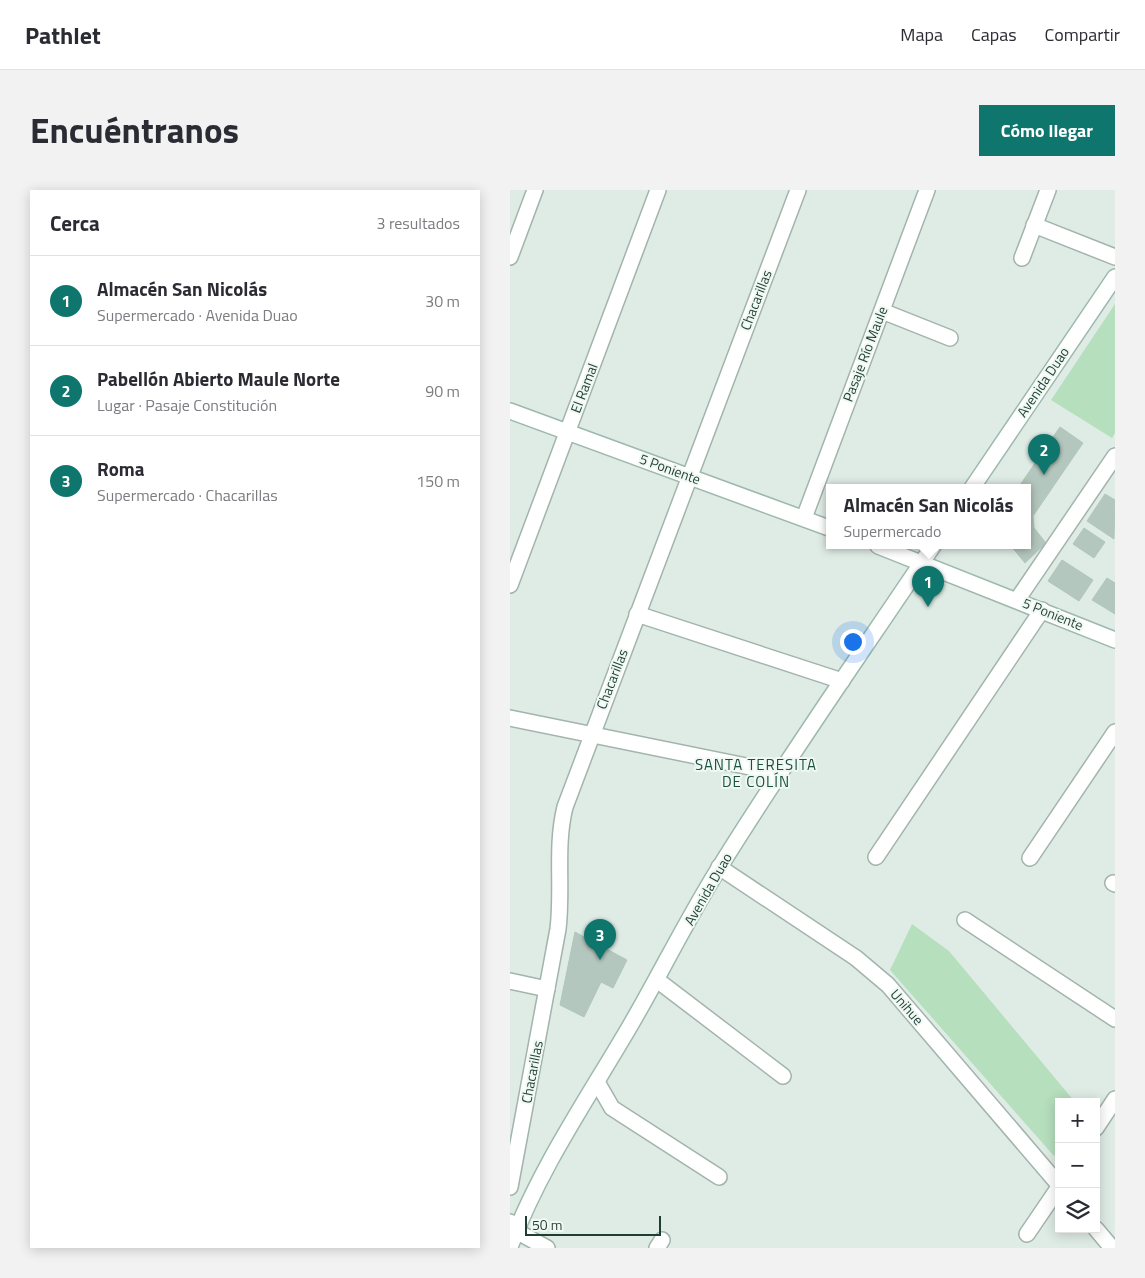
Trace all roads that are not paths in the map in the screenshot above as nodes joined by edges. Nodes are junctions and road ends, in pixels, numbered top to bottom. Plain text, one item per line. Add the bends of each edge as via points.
1 (535, 190) edge
2 (658, 190) edge
3 (798, 190) edge
4 (927, 190) edge
5 (1048, 190) edge
6 (1034, 225) junction
7 (510, 257) edge
8 (1115, 257) edge
9 (1022, 258) dead end
10 (1115, 277) edge
11 (882, 311) junction
12 (950, 338) dead end
13 (510, 411) edge
14 (568, 432) junction
15 (1115, 456) edge
16 (690, 476) junction
17 (975, 484) edge
18 (804, 518) junction
19 (826, 527) edge
20 (886, 549) edge
21 (931, 549) edge
22 (922, 562) junction
23 (510, 585) edge
24 (1017, 600) junction
25 (1042, 610) junction
26 (637, 614) junction
27 (1115, 640) edge
28 (842, 681) junction
29 (510, 718) edge
30 (1115, 732) edge
31 (591, 735) junction
32 (780, 773) junction
33 (876, 857) dead end
34 (1030, 858) dead end
35 (719, 867) junction
36 (965, 920) dead end
37 (657, 980) junction
38 (510, 981) edge
39 (547, 989) junction
40 (1115, 1019) edge
41 (784, 1076) dead end
42 (597, 1082) junction
43 (1115, 1100) edge
44 (1100, 1122) edge
45 (719, 1177) dead end
46 (1055, 1181) edge
47 (510, 1187) edge
48 (1058, 1188) edge
49 (513, 1227) edge
50 (1099, 1233) edge
51 (1027, 1234) dead end
52 (510, 1247) edge
53 (547, 1248) edge
54 (1112, 1248) edge

1 - 7 street
2 - 14 street, El Ramal
3 - 16 street, Chacarillas
4 - 11 street, Pasaje Río Maule
5 - 6 street
6 - 8 street
6 - 9 street
10 - 17 street, Avenida Duao
11 - 12 street
11 - 18 street, Pasaje Río Maule
13 - 14 street, 5 Poniente
14 - 16 street, 5 Poniente
14 - 23 street, El Ramal
15 - 24 street
16 - 18 street, 5 Poniente
16 - 26 street, Chacarillas
18 - 19 street, 5 Poniente
20 - 22 street, 5 Poniente
21 - 22 street, Avenida Duao
22 - 24 street, 5 Poniente
22 - 28 street, Avenida Duao
24 - 25 street, 5 Poniente
25 - 27 street, 5 Poniente
25 - 33 street
26 - 28 street
26 - 31 street, Chacarillas
28 - 32 street, Avenida Duao
29 - 31 street
30 - 34 street
31 - 32 street
31 - 39 street, Chacarillas via 562,819 560,911
32 - 35 street, Avenida Duao
35 - 37 street, Avenida Duao
35 - 46 street, Unihue via 875,973 900,998
36 - 40 street
37 - 41 street
37 - 42 street, Avenida Duao
38 - 39 street
39 - 47 street, Chacarillas
42 - 45 street via 612,1108
42 - 49 street, Avenida Duao
43 - 44 street
48 - 51 street
49 - 52 street, Avenida Duao
49 - 53 street
50 - 54 street

